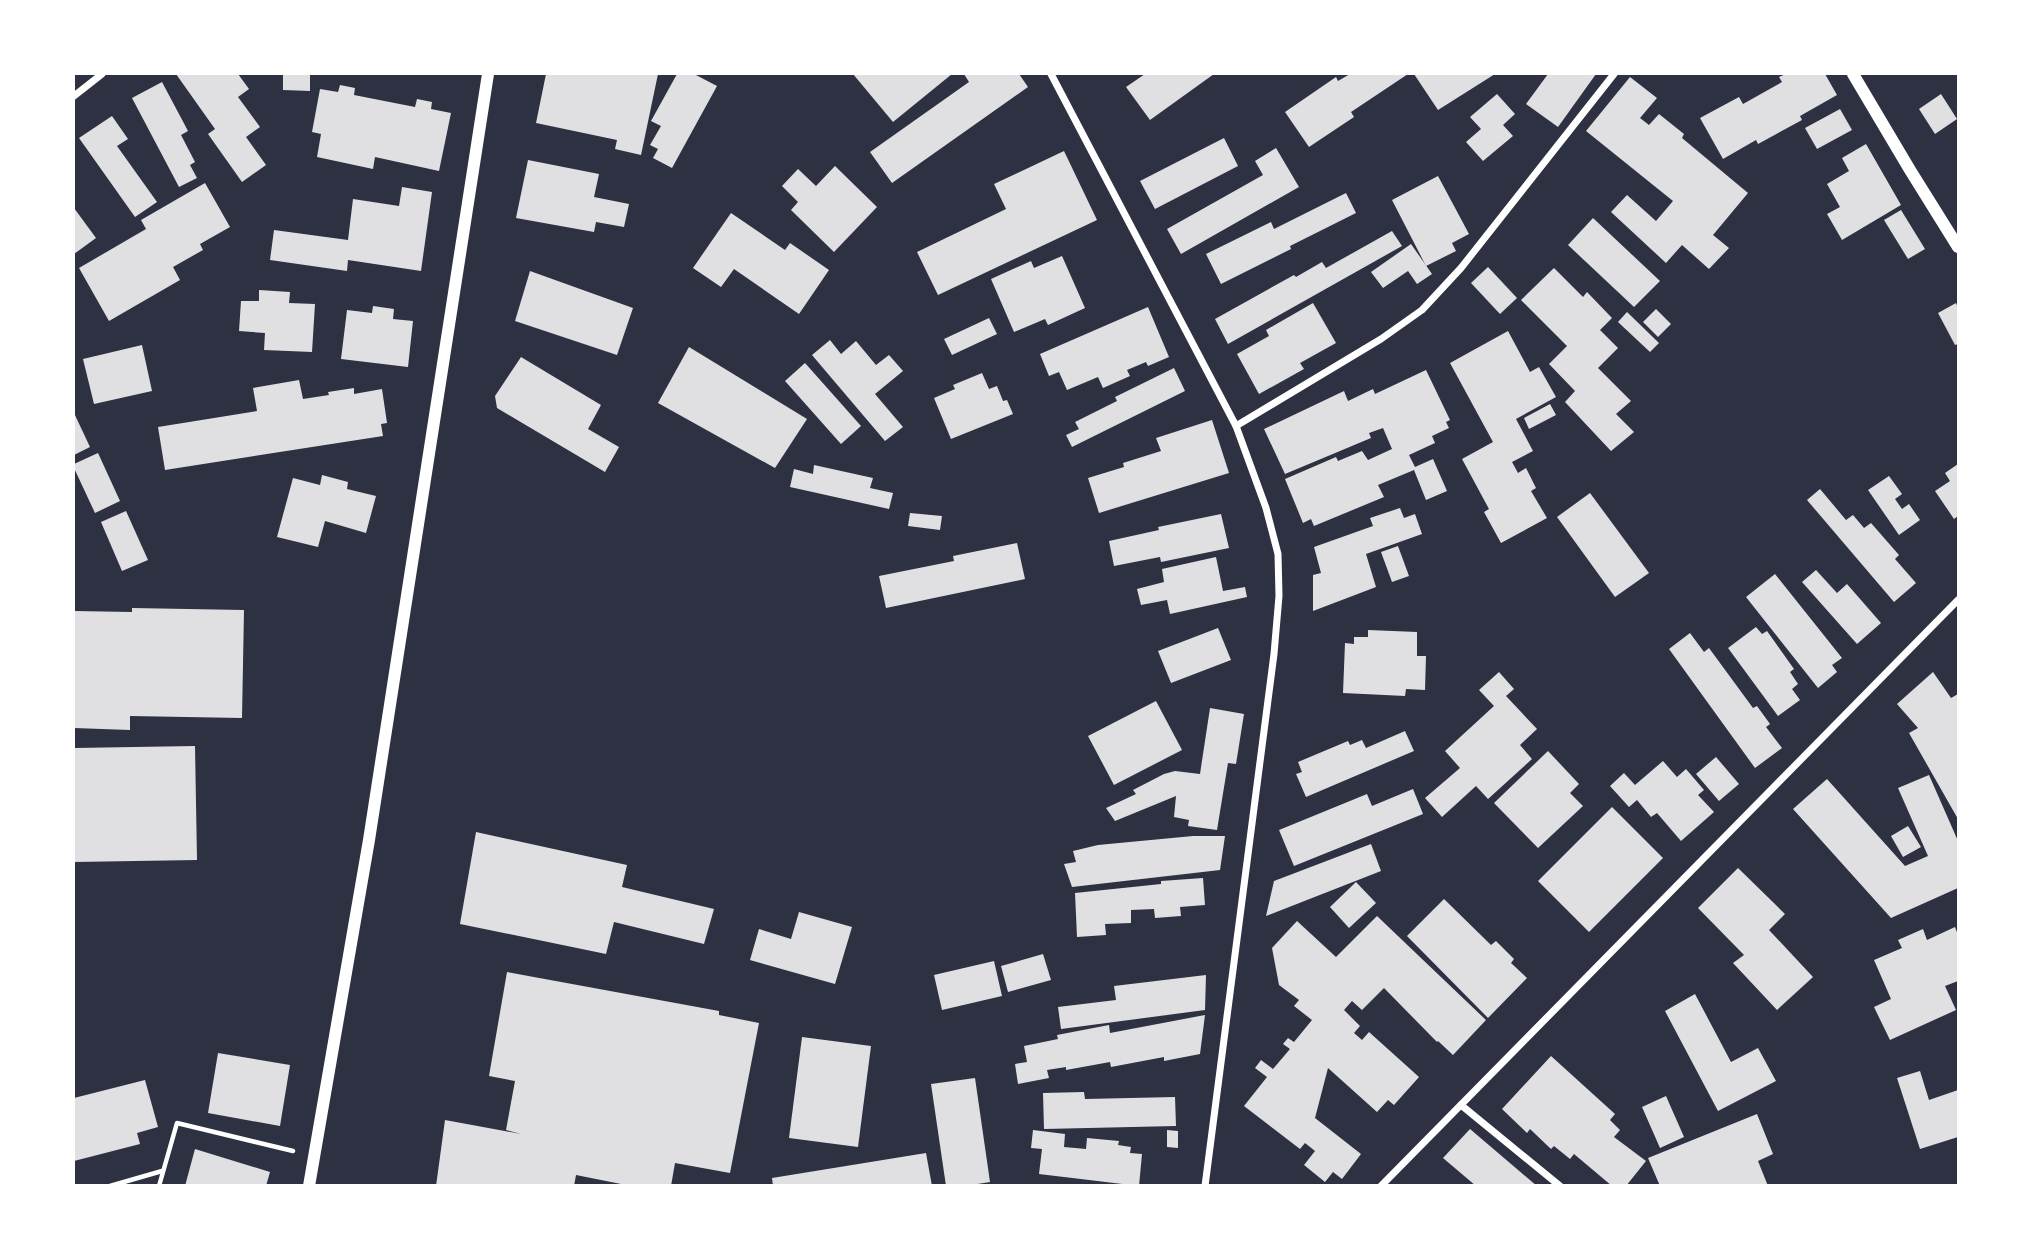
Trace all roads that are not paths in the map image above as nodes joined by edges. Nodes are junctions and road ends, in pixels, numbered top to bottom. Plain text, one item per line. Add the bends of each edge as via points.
1 (102, 74) edge
2 (488, 74) edge
3 (1051, 74) edge
4 (1614, 74) edge
5 (1853, 74) edge
6 (74, 96) edge
7 (1958, 247) edge
8 (1236, 426) junction
9 (1958, 600) edge
10 (1461, 1105) junction
11 (309, 1185) edge
12 (1205, 1185) edge
13 (1381, 1185) edge
14 (1560, 1185) edge

1 - 6 street
2 - 11 street via 369,840
3 - 8 street
4 - 8 street via 1461,268 1422,310
5 - 7 street
8 - 12 street via 1278,554 1279,596
9 - 10 street
10 - 13 street
10 - 14 street

